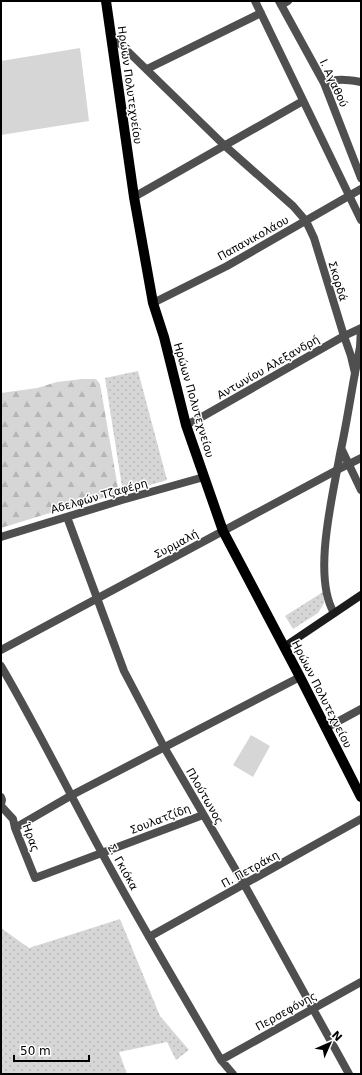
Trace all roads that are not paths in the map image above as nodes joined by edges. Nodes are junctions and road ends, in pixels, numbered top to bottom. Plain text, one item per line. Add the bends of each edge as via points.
1 (106, 1) edge
2 (255, 1) edge
3 (283, 2) edge
4 (261, 13) junction
5 (110, 34) junction
6 (147, 69) junction
7 (324, 82) junction
8 (361, 82) edge
9 (303, 101) junction
10 (224, 145) junction
11 (361, 178) edge
12 (361, 189) edge
13 (349, 196) junction
14 (134, 197) junction
15 (361, 220) edge
16 (306, 221) junction
17 (153, 303) junction
18 (361, 328) edge
19 (344, 336) junction
20 (355, 372) junction
21 (186, 425) junction
22 (341, 449) junction
23 (361, 458) edge
24 (348, 465) junction
25 (337, 470) junction
26 (204, 477) junction
27 (361, 490) edge
28 (67, 517) junction
29 (223, 531) junction
30 (1, 537) edge
31 (361, 595) edge
32 (96, 598) junction
33 (334, 613) junction
34 (284, 646) junction
35 (1, 650) edge
36 (1, 666) edge
37 (300, 677) junction
38 (361, 709) edge
39 (326, 728) junction
40 (164, 747) junction
41 (72, 795) junction
42 (1, 797) edge
43 (361, 797) edge
44 (1, 805) edge
45 (203, 815) junction
46 (361, 819) edge
47 (15, 828) junction
48 (102, 853) junction
49 (35, 878) joint
50 (244, 884) junction
51 (149, 938) junction
52 (361, 982) edge
53 (313, 1009) junction
54 (221, 1060) junction
55 (233, 1074) edge
56 (349, 1074) edge

1 - 5 main road, Ηρώων Πολυτεχνείου
2 - 4 street
3 - 7 street, Ι. Αγαθού
4 - 6 street
4 - 9 street
5 - 6 street, Σκορδά
5 - 14 main road, Ηρώων Πολυτεχνείου
6 - 10 street, Σκορδά
7 - 8 street via 341,79
7 - 11 street, Ι. Αγαθού
9 - 10 street
9 - 13 street
10 - 14 street
10 - 16 street, Σκορδά via 293,206
12 - 13 street, Παπανικολάου
13 - 15 street
13 - 16 street, Παπανικολάου
14 - 17 main road, Ηρώων Πολυτεχνείου
16 - 17 street, Παπανικολάου via 227,266
16 - 19 street, Σκορδά via 314,238
17 - 21 main road, Ηρώων Πολυτεχνείου
18 - 19 street, Αντωνίου Αλεξανδρή
18 - 20 street
19 - 20 street, Σκορδά
19 - 21 street, Αντωνίου Αλεξανδρή
20 - 22 street, Σκορδά
21 - 26 main road, Ηρώων Πολυτεχνείου
22 - 24 street
22 - 25 street, Σκορδά
23 - 24 street, Συρμαλή
24 - 25 street, Συρμαλή
24 - 27 street
25 - 29 street, Συρμαλή
25 - 33 street, Σκορδά via 324,554 326,588 329,604
26 - 28 street, Αδελφών Τζαφέρη
26 - 29 main road, Ηρώων Πολυτεχνείου
28 - 30 street, Αδελφών Τζαφέρη
28 - 32 street, Πλούτωνος
29 - 32 street, Συρμαλή
29 - 34 main road, Ηρώων Πολυτεχνείου
31 - 33 main road
32 - 35 street, Συρμαλή
32 - 40 street, Πλούτωνος via 124,671
33 - 34 main road
34 - 37 main road, Ηρώων Πολυτεχνείου
36 - 41 street, Σ. Γκιόκα
37 - 39 main road, Ηρώων Πολυτεχνείου
37 - 40 street
38 - 39 street
39 - 43 main road, Ηρώων Πολυτεχνείου
40 - 41 street
40 - 45 street, Πλούτωνος
41 - 47 street
41 - 48 street, Σ. Γκιόκα
42 - 44 street, Ήρας
44 - 47 street, Ήρας via 13,819
45 - 48 street, Σουλατζίδη
45 - 50 street, Πλούτωνος
46 - 50 street, Π. Πετράκη
47 - 49 street, Ήρας
48 - 49 street, Σουλατζίδη
48 - 51 street, Σ. Γκιόκα
50 - 51 street, Π. Πετράκη
50 - 53 street, Πλούτωνος
51 - 54 street, Σ. Γκιόκα
52 - 53 street, Περσεφόνης
53 - 54 street, Περσεφόνης
53 - 56 street, Πλούτωνος
54 - 55 street, Σ. Γκιόκα

